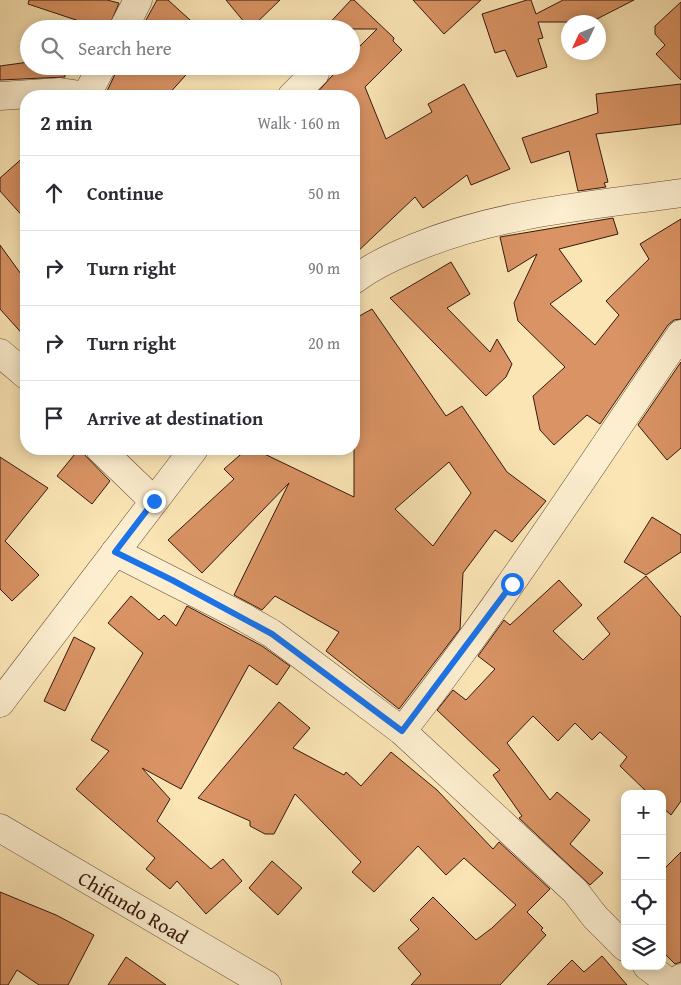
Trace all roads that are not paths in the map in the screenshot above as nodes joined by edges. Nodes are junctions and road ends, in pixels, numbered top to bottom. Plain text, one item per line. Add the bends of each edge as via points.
1 (138, 0) edge
2 (128, 20) edge
3 (97, 75) edge
4 (313, 75) edge
5 (89, 90) edge
6 (298, 90) edge
7 (20, 95) edge
8 (0, 96) edge
9 (681, 193) edge
10 (360, 277) edge
11 (681, 334) edge
12 (0, 353) edge
13 (20, 370) edge
14 (106, 455) edge
15 (189, 455) edge
16 (154, 501) junction
17 (115, 552) junction
18 (0, 703) edge
19 (402, 731) junction
20 (0, 828) edge
21 (621, 943) edge
22 (652, 970) edge
23 (681, 978) edge
24 (267, 985) edge

1 - 2 street
3 - 5 street
4 - 6 street
7 - 8 street
9 - 10 street via 510,217 472,226 397,255
11 - 19 street via 512,584
12 - 13 street
14 - 16 street
15 - 16 street
16 - 17 street
17 - 18 street
17 - 19 street via 272,634
19 - 21 street via 575,891
20 - 24 street, Chifundo Road
22 - 23 street via 671,984

